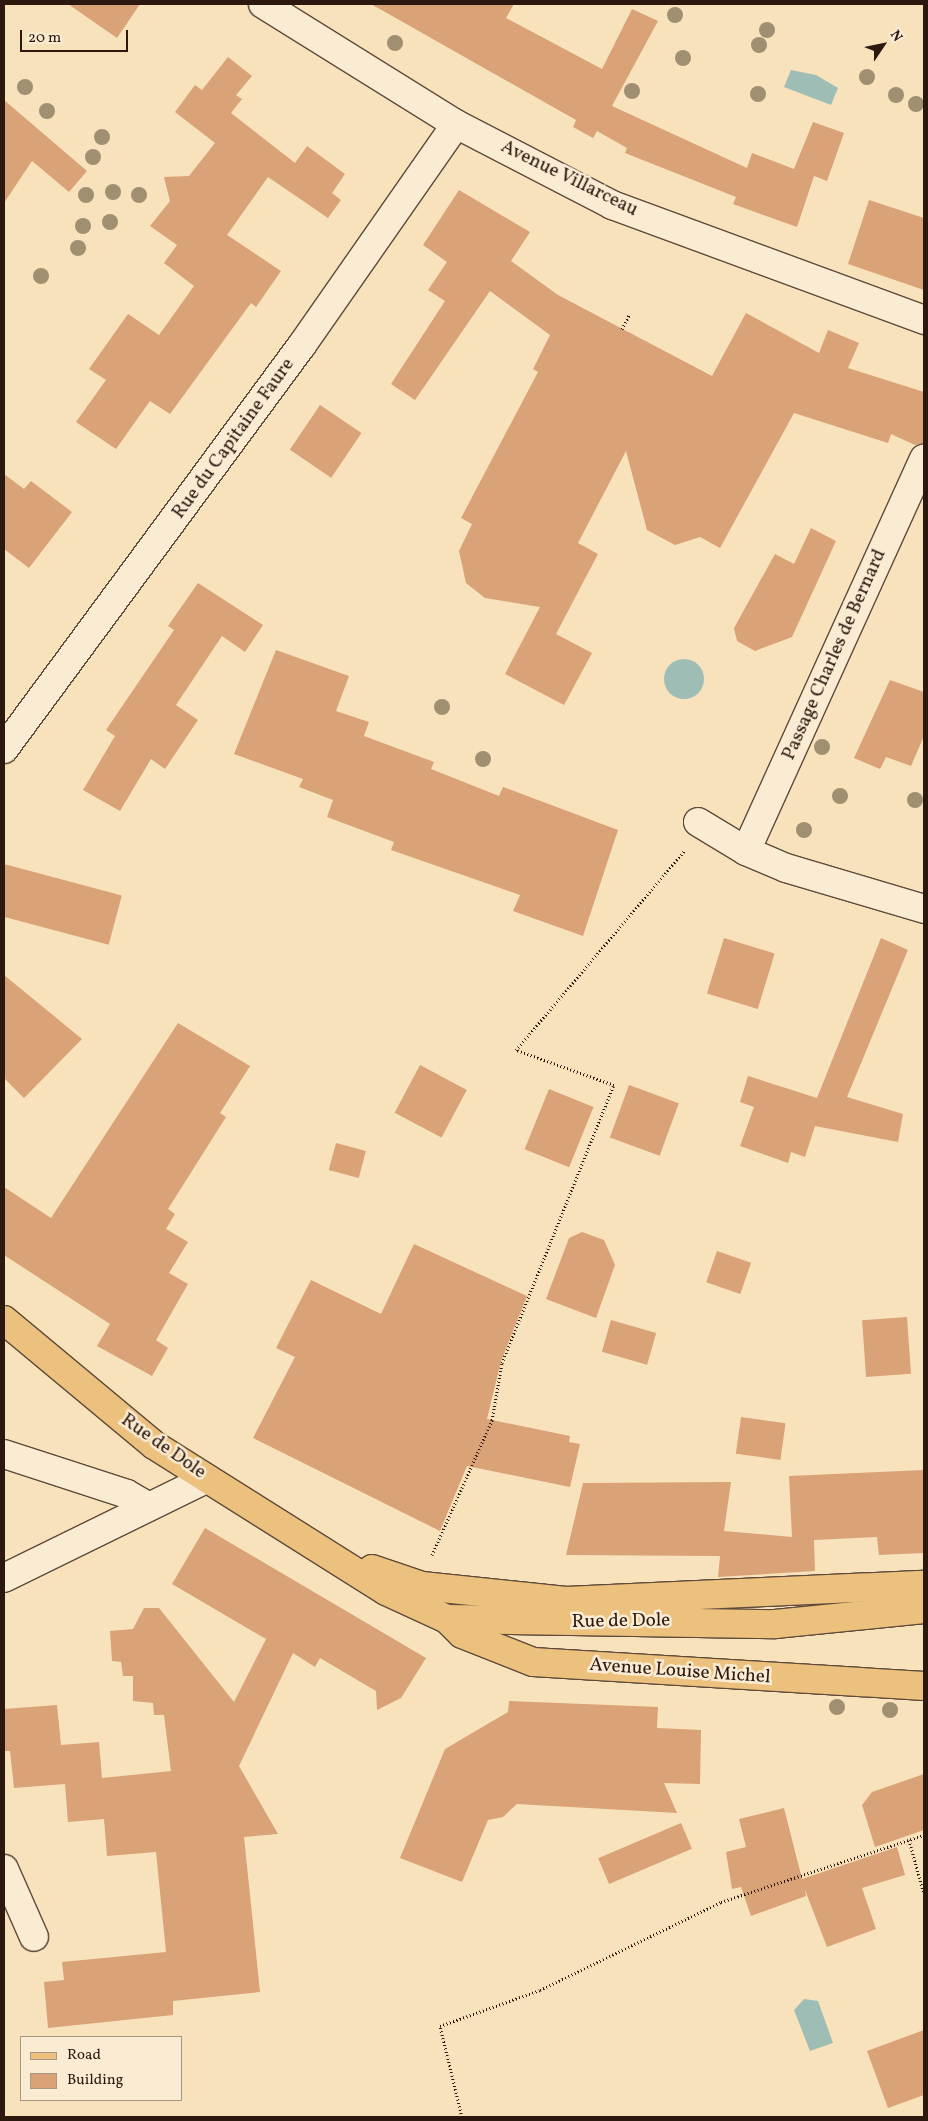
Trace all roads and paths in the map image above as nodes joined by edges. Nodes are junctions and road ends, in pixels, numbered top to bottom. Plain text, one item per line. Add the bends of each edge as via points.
1 (263, 4) edge
2 (456, 124) junction
3 (629, 315) dead end
4 (924, 320) edge
5 (622, 329) dead end
6 (924, 458) edge
7 (4, 749) edge
8 (702, 823) joint
9 (746, 851) junction
10 (924, 909) edge
11 (4, 1320) edge
12 (4, 1454) edge
13 (206, 1478) junction
14 (148, 1506) junction
15 (440, 1538) dead end
16 (335, 1556) junction
17 (4, 1578) edge
18 (924, 1585) edge
19 (924, 1609) edge
20 (447, 1619) junction
21 (924, 1686) edge
22 (924, 1835) edge
23 (909, 1840) junction
24 (4, 1869) edge
25 (924, 1894) edge
26 (34, 1937) dead end
27 (462, 2117) edge

1 - 2 street, Avenue Villarceau
2 - 4 street, Avenue Villarceau via 612,204
2 - 7 street, Rue du Capitaine Faure via 290,361
3 - 5 path
6 - 9 street, Passage Charles de Bernard
8 - 9 street
8 - 15 path via 516,1050 614,1084 502,1363 492,1420
9 - 10 street
11 - 13 main road, Rue de Dole via 154,1445
12 - 14 street via 127,1494
13 - 14 street
13 - 16 main road, Rue de Dole
14 - 17 street
16 - 18 main road, Rue de Dole via 422,1586 566,1601
16 - 20 main road, Rue de Dole via 386,1591
19 - 20 main road, Rue de Dole via 775,1624
20 - 21 main road, Avenue Louise Michel via 462,1634 533,1662
22 - 23 path
23 - 25 path
23 - 27 path via 722,1902 540,1990 440,2026
24 - 26 street

